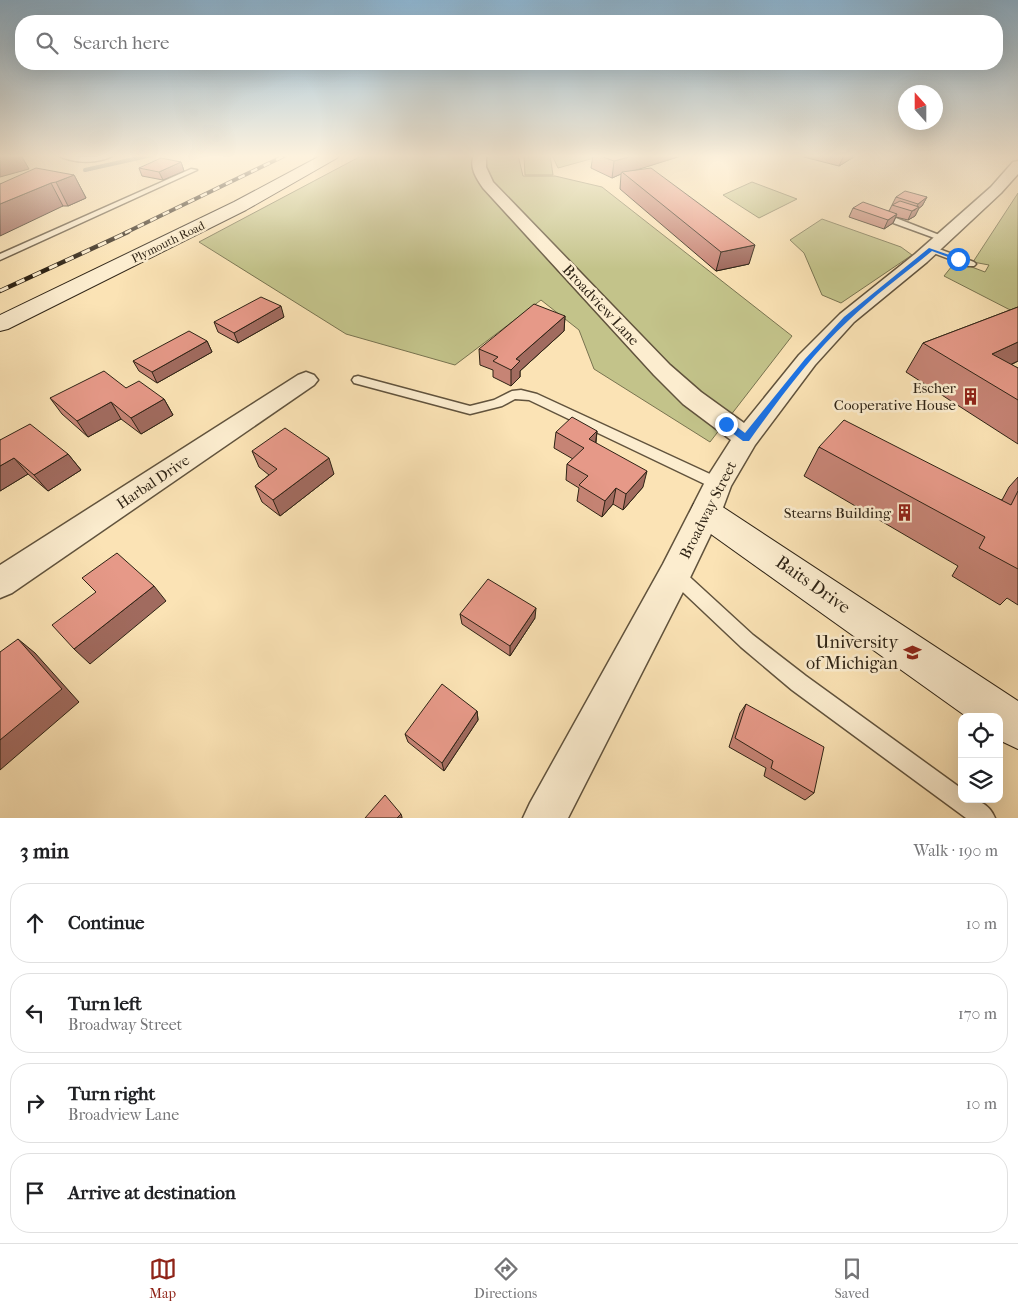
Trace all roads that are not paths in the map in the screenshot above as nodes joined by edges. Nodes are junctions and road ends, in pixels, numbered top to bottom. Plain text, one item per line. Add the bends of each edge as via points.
1 (141, 193) edge
2 (263, 193) edge
3 (496, 193) edge
4 (992, 193) edge
5 (871, 212) edge
6 (937, 243) junction
7 (0, 256) edge
8 (972, 264) dead end
9 (0, 324) edge
10 (306, 380) dead end
11 (358, 380) dead end
12 (746, 438) junction
13 (712, 499) junction
14 (675, 574) junction
15 (0, 583) edge
16 (1018, 727) edge
17 (545, 818) edge
18 (984, 818) edge

1 - 7 lane
2 - 9 main road, Plymouth Road
3 - 12 street, Broadview Lane via 692,398
4 - 6 street, Broadway Street
5 - 6 lane
6 - 8 lane
6 - 12 street, Broadway Street via 846,318 807,360
10 - 15 street, Harbal Drive
11 - 13 lane via 470,410 482,409 512,395 533,397 691,470
12 - 13 street, Broadway Street
13 - 14 street, Broadway Street
13 - 16 main road, Baits Drive
14 - 17 street, Broadway Street
14 - 18 lane via 746,641 799,683

